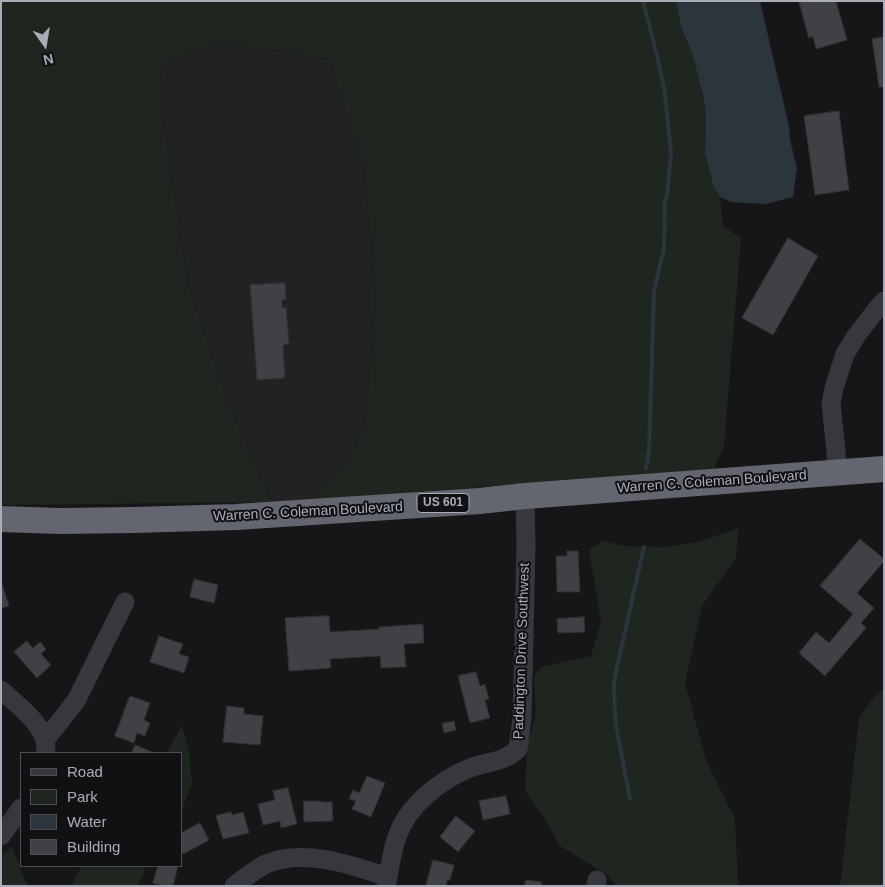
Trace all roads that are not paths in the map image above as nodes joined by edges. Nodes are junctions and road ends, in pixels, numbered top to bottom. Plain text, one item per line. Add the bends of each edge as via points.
1 (884, 301) edge
2 (884, 469) edge
3 (838, 472) junction
4 (525, 496) junction
5 (1, 519) edge
6 (125, 602) dead end
7 (1, 690) edge
8 (45, 747) edge
9 (20, 809) edge
10 (1, 836) edge
11 (387, 881) edge
12 (234, 886) edge

1 - 3 street via 845,354 834,388 831,403
2 - 3 highway, Warren C. Coleman Boulevard / US 601
3 - 4 highway, Warren C. Coleman Boulevard / US 601
4 - 5 highway, Warren C. Coleman Boulevard / US 601 via 236,517 60,521
4 - 11 street, Paddington Drive Southwest via 522,718 518,749 501,760 448,778 418,803 397,837
6 - 8 street via 76,701
7 - 8 street via 40,728
9 - 10 street
11 - 12 street via 348,864 287,858 266,865

